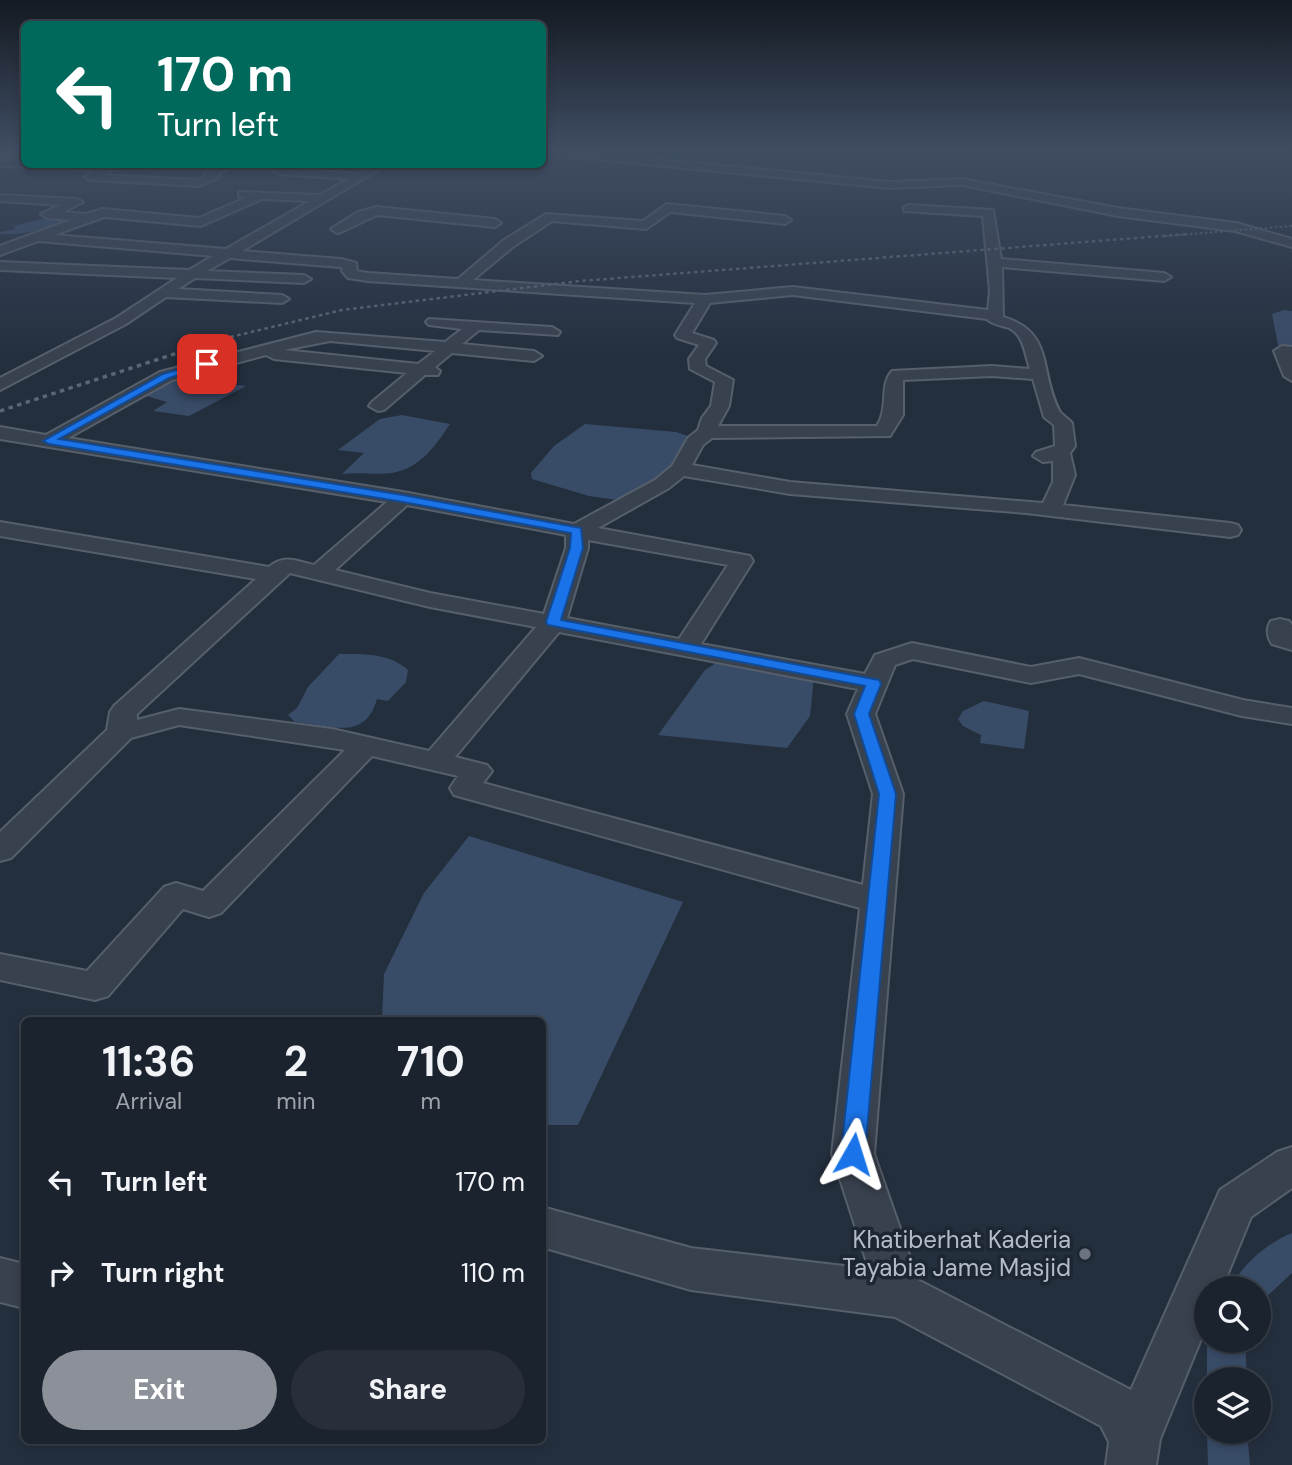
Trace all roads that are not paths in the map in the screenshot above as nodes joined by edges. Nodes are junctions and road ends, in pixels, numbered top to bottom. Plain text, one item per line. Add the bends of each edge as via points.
1 (83, 219) edge
2 (172, 219) edge
3 (207, 219) edge
4 (290, 219) edge
5 (301, 219) edge
6 (355, 219) edge
7 (461, 219) edge
8 (546, 219) edge
9 (578, 219) edge
10 (653, 219) edge
11 (779, 219) edge
12 (990, 219) edge
13 (1152, 219) edge
14 (785, 220) dead end
15 (349, 222) junction
16 (495, 223) dead end
17 (646, 225) junction
18 (337, 229) dead end
19 (35, 237) junction
20 (631, 240) dead end
21 (1292, 243) edge
22 (0, 251) edge
23 (225, 255) junction
24 (995, 262) junction
25 (0, 266) edge
26 (192, 274) junction
27 (1164, 277) dead end
28 (304, 279) dead end
29 (460, 284) junction
30 (165, 293) junction
31 (282, 299) dead end
32 (705, 299) junction
33 (993, 315) junction
34 (434, 322) dead end
35 (476, 325) junction
36 (552, 332) dead end
37 (450, 347) junction
38 (257, 352) junction
39 (1292, 352) edge
40 (534, 356) dead end
41 (424, 370) junction
42 (443, 372) dead end
43 (1040, 375) junction
44 (1292, 376) edge
45 (0, 385) edge
46 (378, 406) dead end
47 (707, 432) junction
48 (0, 433) edge
49 (49, 441) junction
50 (680, 468) junction
51 (403, 498) junction
52 (1050, 509) junction
53 (0, 529) edge
54 (1230, 530) dead end
55 (577, 531) junction
56 (320, 572) junction
57 (273, 575) junction
58 (553, 622) junction
59 (686, 648) junction
60 (874, 684) junction
61 (1292, 716) edge
62 (121, 732) junction
63 (366, 746) junction
64 (437, 760) junction
65 (0, 850) edge
66 (877, 901) junction
67 (0, 967) edge
68 (1292, 1165) edge
69 (546, 1228) edge
70 (0, 1280) edge
71 (21, 1285) edge
72 (900, 1295) junction
73 (1133, 1452) edge

1 - 19 street
2 - 3 street
4 - 23 street
5 - 15 street
6 - 15 street
7 - 16 street
8 - 29 street
9 - 17 street
10 - 17 street
11 - 14 street
12 - 24 street
13 - 21 street via 1236,227
15 - 18 street
17 - 20 street
19 - 22 street
19 - 23 street
23 - 26 street
23 - 29 street via 341,263 351,266 353,275
24 - 27 street
24 - 33 street
25 - 26 street
26 - 28 street
26 - 30 street
29 - 32 street
30 - 31 street
30 - 45 street
32 - 33 street via 793,291
32 - 47 street via 683,335 708,343 697,359 698,369 724,380 720,405
33 - 43 street via 1028,337
34 - 35 street
35 - 36 street
35 - 37 street
37 - 38 street via 330,336
37 - 40 street
37 - 41 street
38 - 41 street
38 - 49 street via 166,376
39 - 44 street via 1282,351
41 - 42 street
41 - 46 street
43 - 47 street via 992,371 898,375 894,379 894,415 883,432
43 - 52 street via 1054,416 1063,423 1066,446 1052,454 1067,466
47 - 50 street via 695,442
48 - 49 street
49 - 51 street
50 - 52 street via 790,488
50 - 55 street via 662,484
51 - 55 street
51 - 56 street
52 - 54 street
53 - 57 street
55 - 58 street via 577,548
55 - 59 street via 742,561
56 - 57 street via 285,565
56 - 58 street via 430,600
57 - 62 street via 124,712
58 - 59 street
58 - 64 street
59 - 60 street
60 - 61 street via 884,660 912,651 1031,674 1079,666 1242,708
60 - 66 street via 862,714 888,794
62 - 63 street via 179,717
62 - 65 street
63 - 64 street
63 - 67 street via 209,905 176,895 95,986
64 - 66 street via 477,771 465,788
66 - 72 street via 853,1154
68 - 73 street via 1235,1204
69 - 72 street via 691,1269
70 - 71 street
72 - 73 street via 1118,1409

